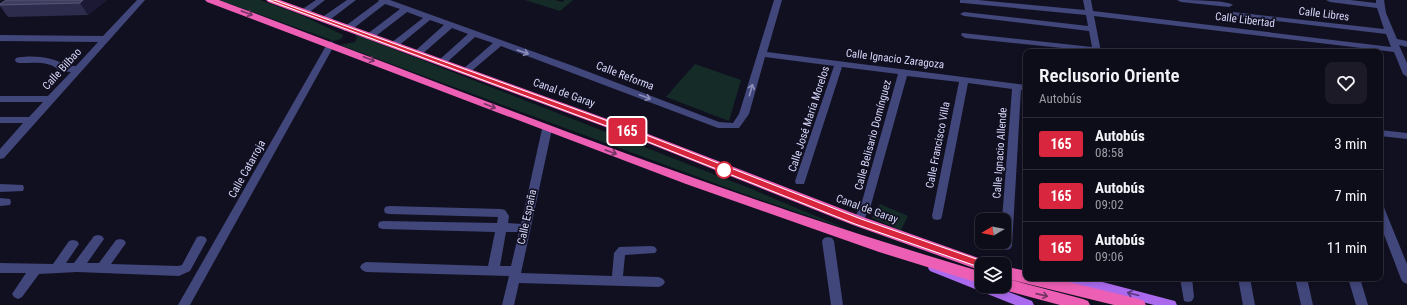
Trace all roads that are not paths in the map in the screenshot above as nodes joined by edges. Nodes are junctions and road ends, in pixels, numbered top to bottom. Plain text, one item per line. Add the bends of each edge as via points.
1 (141, 0) edge
2 (210, 0) edge
3 (271, 0) edge
4 (321, 0) edge
5 (352, 0) edge
6 (383, 0) edge
7 (778, 0) edge
8 (1087, 0) edge
9 (1181, 0) edge
10 (1330, 0) edge
11 (963, 1) edge
12 (1228, 3) edge
13 (1380, 3) edge
14 (405, 9) junction
15 (304, 12) junction
16 (1090, 13) junction
17 (964, 14) dead end
18 (1233, 14) junction
19 (429, 17) junction
20 (325, 20) junction
21 (450, 25) junction
22 (347, 28) junction
23 (1092, 29) junction
24 (1241, 30) junction
25 (1390, 32) junction
26 (473, 34) junction
27 (965, 35) dead end
28 (369, 37) junction
29 (0, 38) edge
30 (105, 40) junction
31 (1393, 41) junction
32 (499, 43) junction
33 (331, 44) junction
34 (1407, 44) edge
35 (394, 45) junction
36 (1080, 49) edge
37 (1097, 49) edge
38 (1397, 50) junction
39 (417, 54) junction
40 (761, 54) junction
41 (18, 60) dead end
42 (441, 63) junction
43 (839, 64) junction
44 (78, 69) junction
45 (465, 72) junction
46 (903, 72) junction
47 (1407, 73) edge
48 (964, 80) junction
49 (1021, 87) edge
50 (0, 99) edge
51 (51, 99) junction
52 (0, 120) edge
53 (32, 120) junction
54 (547, 128) junction
55 (1383, 133) edge
56 (1407, 136) edge
57 (0, 155) edge
58 (800, 181) dead end
59 (0, 188) edge
60 (19, 188) dead end
61 (389, 210) dead end
62 (1009, 213) edge
63 (937, 216) dead end
64 (1383, 218) edge
65 (858, 221) junction
66 (383, 225) dead end
67 (502, 228) junction
68 (525, 228) junction
69 (98, 239) dead end
70 (201, 240) dead end
71 (828, 241) dead end
72 (120, 242) dead end
73 (73, 244) dead end
74 (651, 250) dead end
75 (900, 254) junction
76 (975, 263) edge
77 (77, 267) junction
78 (366, 267) dead end
79 (0, 268) edge
80 (56, 268) junction
81 (102, 268) junction
82 (36, 269) junction
83 (493, 271) junction
84 (515, 275) junction
85 (975, 276) edge
86 (1407, 279) edge
87 (617, 281) junction
88 (1041, 281) edge
89 (1073, 281) edge
90 (1186, 281) edge
91 (1245, 281) edge
92 (1302, 281) edge
93 (1355, 281) edge
94 (659, 282) dead end
95 (1011, 286) edge
96 (18, 294) dead end
97 (1188, 297) dead end
98 (184, 305) edge
99 (508, 305) edge
100 (837, 305) edge
101 (1028, 305) edge
102 (1083, 305) edge
103 (1139, 305) edge
104 (1170, 305) edge
105 (1249, 305) edge
106 (1307, 305) edge
107 (1362, 305) edge

1 - 30 street, Calle Bilbao
2 -> 33 highway
3 - 15 highway, Canal de Garay
4 - 15 street
5 - 20 street
6 - 14 street, Calle Reforma
6 - 22 street
7 - 40 street, Calle Reforma
8 - 16 street
9 - 12 street
10 - 13 street
11 - 16 street, Calle Libertad
12 - 18 street
13 - 25 street
14 - 19 street, Calle Reforma
14 - 28 street
15 - 20 highway, Canal de Garay
16 - 23 street
16 - 24 street, Calle Libertad
17 - 23 street
18 - 24 street
18 - 25 street, Calle Libres
19 - 21 street, Calle Reforma
19 - 35 street
20 - 22 highway, Canal de Garay
20 - 33 highway via 344,30 346,35 345,39
21 - 26 street, Calle Reforma
21 - 39 street
22 - 28 highway, Canal de Garay
23 - 37 street
24 - 38 street, Calle Libertad
25 - 31 street
26 - 32 street, Calle Reforma
26 - 42 street
27 - 36 street
28 - 35 highway, Canal de Garay
29 - 30 street
30 - 44 street, Calle Bilbao
31 - 34 street
31 - 38 street
32 -> 40 street, Calle Reforma via 718,125 727,126 736,126 744,114
32 - 45 street
33 -> 54 highway
33 - 98 street, Calle Catarroja
35 - 39 highway, Canal de Garay
38 - 47 street
39 - 42 highway, Canal de Garay
40 - 43 street, Calle Ignacio Zaragoza
41 - 44 street via 46,60 63,69
42 - 45 highway, Canal de Garay
43 - 46 street, Calle Ignacio Zaragoza
43 - 58 street, Calle José María Morelos
44 - 51 street, Calle Bilbao
45 - 65 highway, Canal de Garay via 638,135
46 - 48 street, Calle Ignacio Zaragoza
46 - 65 street, Calle Belisario Domínguez via 866,205
48 - 49 street, Calle Ignacio Zaragoza
48 - 63 street, Calle Francisco Villa
49 - 62 street, Calle Ignacio Allende
50 - 51 street
51 - 53 street, Calle Bilbao
52 - 53 street
53 - 57 street, Calle Bilbao
54 - 68 street, Calle España
54 -> 75 highway
55 - 56 street
59 - 60 street
61 - 67 street via 501,213 504,216
64 - 86 street
65 - 76 highway, Canal de Garay
66 - 67 street
67 - 68 street
67 - 83 street
68 - 84 street, Calle España
69 - 77 street
70 - 81 street via 183,270
71 - 100 street
72 - 81 street
73 - 80 street
74 - 87 street via 624,250 620,253
75 - 85 highway
75 - 101 main road
77 - 80 street
77 - 81 street
78 - 83 street
79 - 82 street
80 - 82 street
82 - 96 street
83 - 84 street
84 - 87 street
84 - 99 street, Calle España
87 - 94 street
88 - 103 highway
104 -> 89 main road
90 - 97 street
91 - 105 street
92 - 106 street
93 - 107 street
95 -> 102 highway

